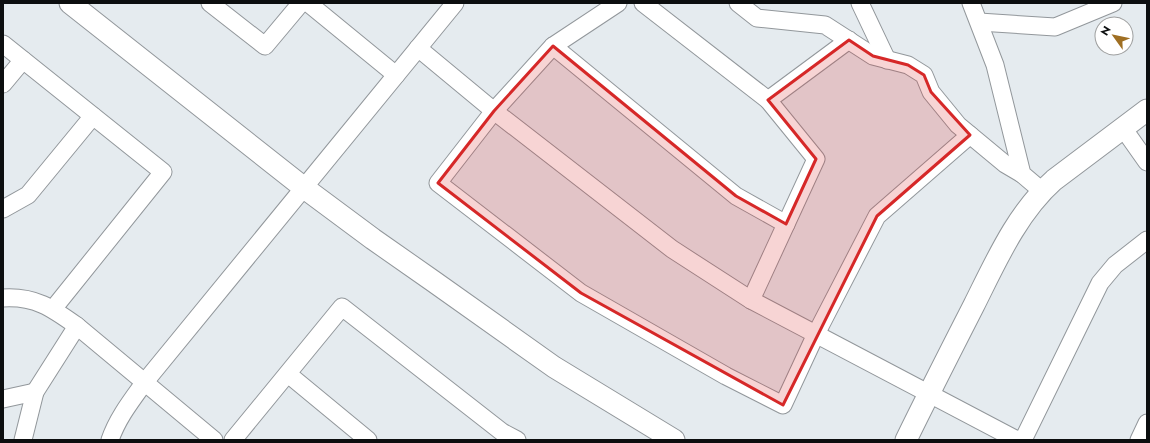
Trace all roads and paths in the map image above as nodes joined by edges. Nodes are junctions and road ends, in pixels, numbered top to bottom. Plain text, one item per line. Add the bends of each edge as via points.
1 (70, 3) edge
2 (210, 3) edge
3 (301, 3) edge
4 (308, 3) edge
5 (455, 3) edge
6 (618, 3) edge
7 (643, 3) edge
8 (738, 3) edge
9 (860, 3) edge
10 (971, 3) edge
11 (1113, 3) edge
12 (979, 22) junction
13 (849, 40) junction
14 (3, 44) edge
15 (553, 46) junction
16 (418, 48) junction
17 (23, 60) junction
18 (887, 60) junction
19 (396, 75) junction
20 (3, 84) edge
21 (768, 100) junction
22 (1147, 110) edge
23 (494, 111) junction
24 (94, 116) junction
25 (1123, 128) junction
26 (970, 135) junction
27 (1147, 162) edge
28 (1022, 174) junction
29 (303, 187) junction
30 (1042, 191) junction
31 (3, 209) edge
32 (786, 224) junction
33 (1147, 240) edge
34 (3, 298) edge
35 (751, 300) junction
36 (53, 309) junction
37 (77, 326) junction
38 (816, 334) junction
39 (288, 374) junction
40 (144, 383) junction
41 (34, 392) junction
42 (929, 394) junction
43 (3, 399) edge
44 (1147, 423) edge
45 (505, 437) edge
46 (23, 440) edge
47 (110, 440) edge
48 (214, 440) edge
49 (233, 440) edge
50 (368, 440) edge
51 (674, 440) edge
52 (906, 440) edge
53 (1017, 440) edge
54 (1023, 440) edge
55 (1139, 440) edge

1 - 29 street
2 - 3 street via 265,46
4 - 19 street
5 - 16 street
6 - 15 street
7 - 21 street
8 - 13 street via 757,18 825,24
9 - 18 street
10 - 12 street
11 - 12 street via 1055,27
12 - 28 street via 995,64
13 - 18 street via 873,56
13 - 21 street
14 - 17 street
15 - 23 street
15 - 32 street via 736,196
16 - 19 street
16 - 23 street
17 - 20 street
17 - 24 street
18 - 26 street via 908,65 924,75 931,92 958,125
19 - 29 street
21 - 32 street via 816,158
22 - 25 street
23 - 35 street via 672,249
23 - 38 street via 438,182 581,293 726,376 783,405
24 - 31 street via 28,195
24 - 36 street via 163,172
25 - 27 street
25 - 30 street
26 - 28 street via 1005,164
26 - 38 street via 877,216
28 - 30 street
29 - 40 street
29 - 51 street via 373,240 554,367
30 - 42 street via 1006,241
32 - 35 street
33 - 54 street via 1115,265 1100,283
34 - 36 street via 16,297 38,302
35 - 38 street
36 - 37 street
37 - 40 street
37 - 41 street
38 - 42 street
39 - 45 street via 342,307
39 - 49 street
39 - 50 street
40 - 47 street via 124,410
40 - 48 street
41 - 43 street
41 - 46 street
42 - 52 street
42 - 53 street
44 - 55 street

